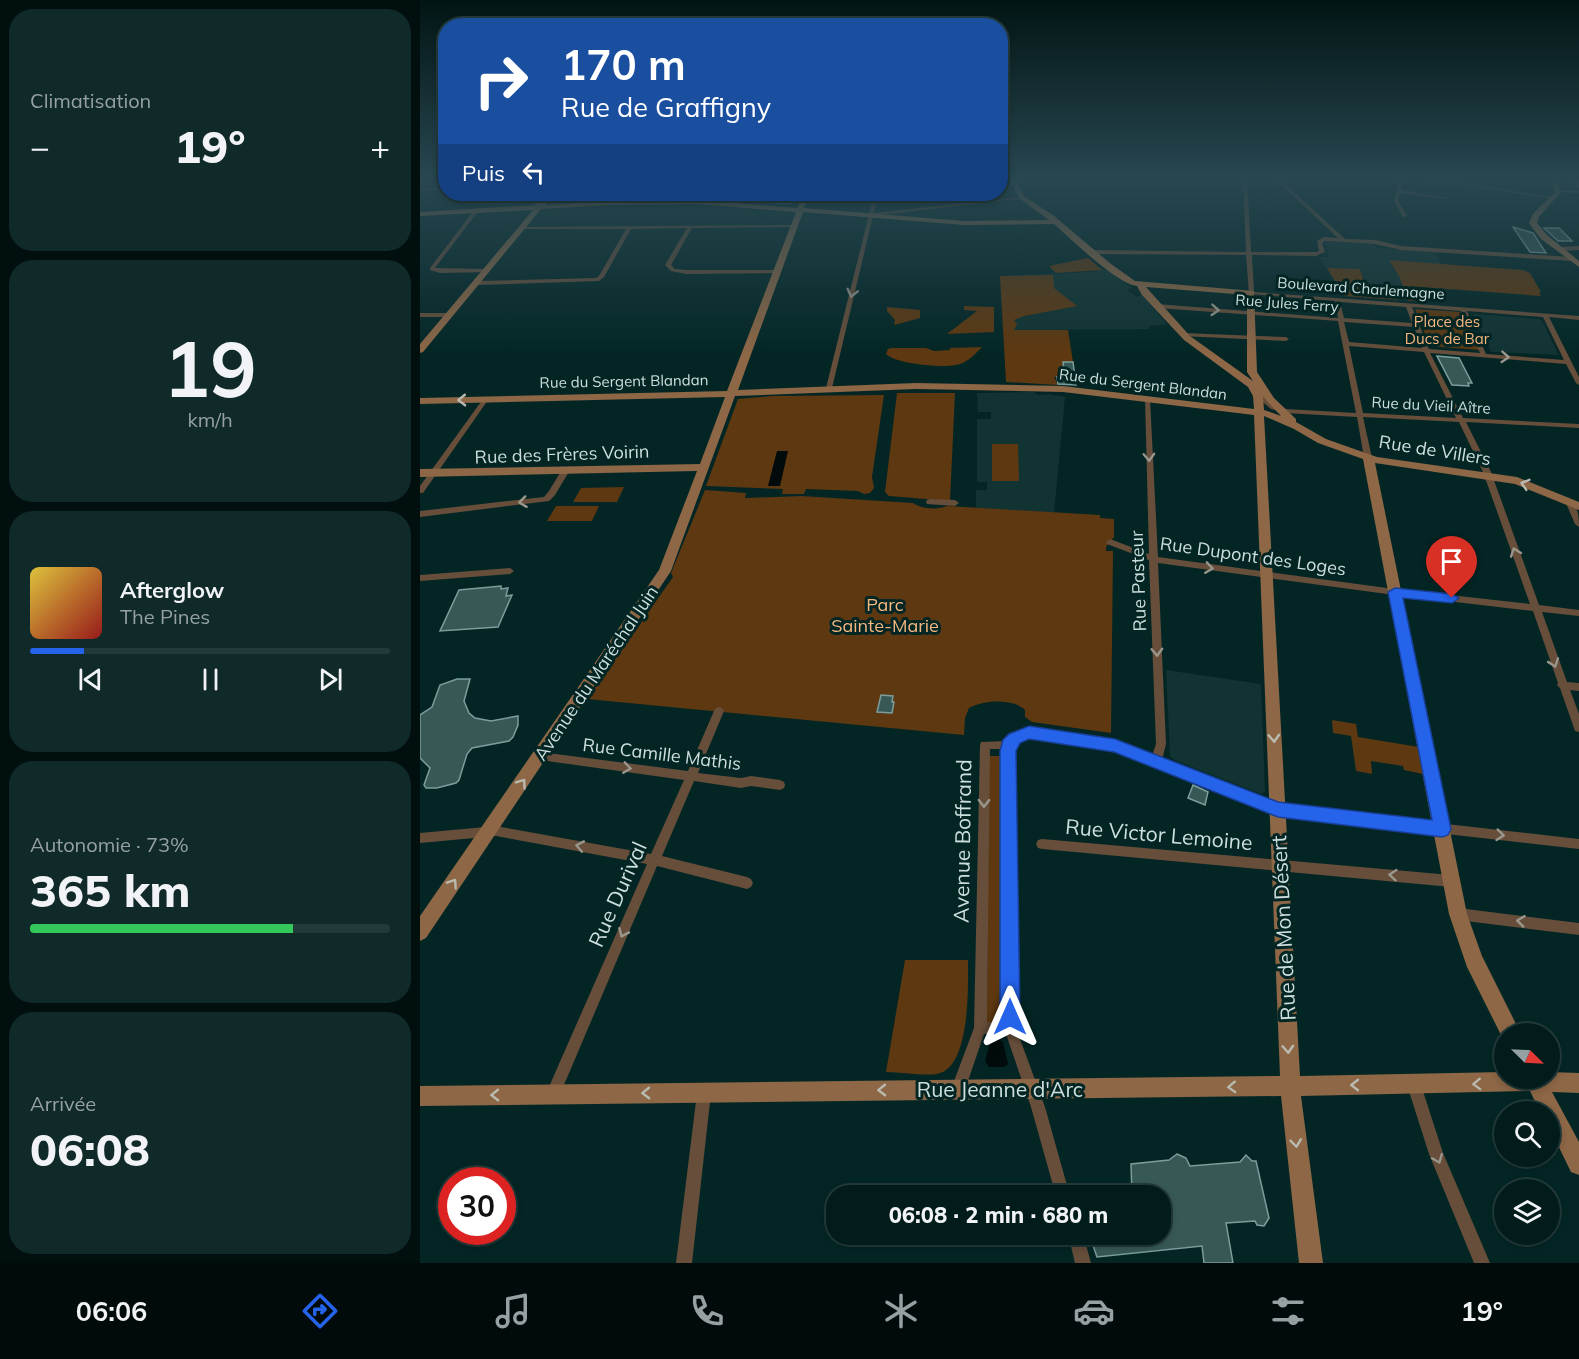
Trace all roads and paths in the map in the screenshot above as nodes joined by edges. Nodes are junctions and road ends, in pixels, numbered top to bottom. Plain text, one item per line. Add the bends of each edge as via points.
1 (456, 237) edge
2 (516, 237) edge
3 (623, 237) edge
4 (684, 237) edge
5 (790, 237) edge
6 (865, 237) edge
7 (1074, 237) edge
8 (1248, 237) edge
9 (1339, 237) edge
10 (1544, 237) edge
11 (1342, 240) junction
12 (1579, 248) edge
13 (1559, 249) junction
14 (1091, 252) junction
15 (1249, 253) junction
16 (1572, 259) junction
17 (1579, 265) edge
18 (487, 271) junction
19 (777, 271) junction
20 (477, 283) junction
21 (1141, 285) junction
22 (1152, 286) junction
23 (1251, 293) junction
24 (1337, 299) junction
25 (1154, 303) junction
26 (1408, 305) junction
27 (1463, 309) junction
28 (1251, 313) junction
29 (420, 315) edge
30 (450, 315) junction
31 (1545, 315) junction
32 (1579, 318) edge
33 (1341, 319) junction
34 (1415, 325) junction
35 (1470, 325) dead end
36 (1183, 335) junction
37 (1252, 338) junction
38 (1476, 338) dead end
39 (1286, 339) dead end
40 (1346, 344) junction
41 (420, 350) edge
42 (1426, 350) junction
43 (1484, 355) junction
44 (1568, 362) junction
45 (1236, 372) junction
46 (1252, 372) junction
47 (1579, 383) edge
48 (830, 388) junction
49 (730, 393) junction
50 (1258, 396) junction
51 (1147, 399) junction
52 (485, 400) junction
53 (420, 401) edge
54 (1281, 410) junction
55 (1359, 415) junction
56 (1258, 418) junction
57 (1460, 419) junction
58 (1293, 425) junction
59 (1579, 426) edge
60 (1368, 458) junction
61 (704, 467) junction
62 (566, 470) junction
63 (420, 473) edge
64 (433, 473) junction
65 (1488, 476) junction
66 (420, 491) edge
67 (930, 502) dead end
68 (955, 503) dead end
69 (1574, 503) edge
70 (420, 514) edge
71 (1579, 524) edge
72 (1110, 542) dead end
73 (1153, 559) junction
74 (510, 571) dead end
75 (1266, 575) junction
76 (420, 578) edge
77 (1395, 592) junction
78 (1535, 608) junction
79 (1579, 613) edge
80 (1562, 685) junction
81 (1579, 687) edge
82 (719, 711) dead end
83 (1579, 728) edge
84 (1008, 745) junction
85 (540, 756) junction
86 (1156, 761) junction
87 (691, 776) junction
88 (780, 785) dead end
89 (1278, 810) junction
90 (1442, 829) junction
91 (489, 832) junction
92 (420, 838) edge
93 (1042, 844) dead end
94 (1579, 844) edge
95 (654, 860) junction
96 (1280, 865) junction
97 (1452, 881) junction
98 (747, 883) dead end
99 (1458, 914) junction
100 (1579, 928) edge
101 (420, 932) edge
102 (1506, 1023) edge
103 (980, 1028) junction
104 (1010, 1028) junction
105 (1560, 1082) edge
106 (1579, 1083) edge
107 (1290, 1085) junction
108 (1494, 1085) edge
109 (961, 1088) junction
110 (1031, 1088) junction
111 (1539, 1089) edge
112 (705, 1093) junction
113 (553, 1094) junction
114 (1417, 1094) junction
115 (420, 1096) edge
116 (1579, 1164) edge
117 (1060, 1185) edge
118 (1078, 1245) edge
119 (684, 1263) edge
120 (1083, 1263) edge
121 (1311, 1263) edge
122 (1482, 1263) edge

1 - 18 street via 432,269
2 - 18 street
3 - 20 street via 597,280
4 - 19 street via 668,265 673,270
5 - 19 street, Avenue du Maréchal Juin
6 -> 48 street
7 - 14 street
8 - 15 street
9 - 11 street
10 - 13 street
11 - 15 street via 1320,240 1319,254
11 - 16 street via 1401,248
12 - 13 street
13 - 16 street
14 - 15 street
14 - 21 street via 1129,281
15 - 23 street
16 - 17 street
18 - 20 street
19 - 49 street, Avenue du Maréchal Juin
20 - 30 street
21 - 22 street, Boulevard Charlemagne
21 - 25 street
22 - 23 street, Boulevard Charlemagne
22 - 25 street
23 - 24 street, Boulevard Charlemagne
23 - 28 street
24 - 26 street, Boulevard Charlemagne
24 - 33 street
25 -> 28 street, Rue Jules Ferry
25 - 36 street
26 - 27 street, Boulevard Charlemagne
26 - 34 street
27 - 31 street, Boulevard Charlemagne
27 - 35 street
28 - 33 street, Rue Jules Ferry
28 - 37 street
29 - 30 street
30 - 41 street
31 - 32 street, Boulevard Charlemagne
31 - 44 street
33 - 34 street, Rue Jules Ferry
33 - 40 street
34 - 42 street
36 - 37 street
36 - 45 street
37 - 39 street
37 - 46 street
38 - 43 street
40 - 42 street
40 - 55 street
42 - 43 street
42 - 57 street
43 -> 44 street
44 - 47 street
45 - 46 street
45 - 50 street via 1252,385
46 - 54 street, Rue de Villers
48 - 49 street, Rue du Sergent Blandan
48 - 51 street, Rue du Sergent Blandan via 1025,387
49 - 52 street, Rue du Sergent Blandan
49 - 61 street, Avenue du Maréchal Juin
50 - 54 street
50 - 56 street, Rue de Mon Désert
51 - 56 street, Rue du Sergent Blandan
51 -> 73 street, Rue Pasteur
52 -> 53 street, Rue du Sergent Blandan
52 - 64 street
54 - 55 street, Rue du Vieil Aître
54 - 58 street, Rue de Villers
55 - 57 street, Rue du Vieil Aître
55 - 60 street
56 - 58 street
56 - 75 street, Rue de Mon Désert
57 - 59 street, Rue du Vieil Aître
57 - 65 street
58 - 60 street, Rue de Villers
60 - 65 street, Rue de Villers
60 - 77 street
61 - 62 street, Rue des Frères Voirin
61 - 85 street, Avenue du Maréchal Juin via 665,571
62 - 64 street, Rue des Frères Voirin
62 -> 70 street via 546,499
63 - 64 street, Rue des Frères Voirin
64 - 66 street
69 -> 65 street, Rue de Villers via 1526,483
78 -> 65 street
67 - 68 street
69 - 71 street
72 - 73 street, Rue Dupont des Loges
73 -> 75 street, Rue Dupont des Loges
73 -> 86 street, Rue Pasteur via 1161,744
74 - 76 street
75 - 77 street, Rue Dupont des Loges
75 -> 89 street, Rue de Mon Désert
77 - 78 street, Rue Dupont des Loges
77 - 90 street
78 - 79 street, Rue Dupont des Loges
78 -> 80 street
80 - 81 street
80 - 83 street
82 - 87 street, Rue Durival
84 - 86 street via 1014,738 1029,733 1115,746
84 -> 103 street, Avenue Boffrand via 985,745
84 - 104 street
85 -> 87 street, Rue Camille Mathis
91 -> 85 street, Avenue du Maréchal Juin
86 - 89 street
87 - 88 street, Rue Camille Mathis
87 - 95 street, Rue Durival
89 - 90 street
89 - 96 street, Rue de Mon Désert
90 -> 94 street
90 - 97 street
91 - 92 street
95 -> 91 street
101 -> 91 street, Avenue du Maréchal Juin
93 - 96 street, Rue Victor Lemoine
95 - 98 street
95 -> 113 street, Rue Durival
97 -> 96 street, Rue Victor Lemoine
96 -> 107 street, Rue de Mon Désert
97 - 99 street
100 -> 99 street
99 - 102 street via 1474,960
103 - 104 street
103 - 109 street, Avenue Boffrand
104 - 110 street
105 - 106 street, Rue Jeanne d'Arc
107 -> 110 street, Rue Jeanne d'Arc
114 -> 107 street, Rue Jeanne d'Arc
107 -> 121 street, Rue de Mon Désert
108 -> 114 street, Rue Jeanne d'Arc
109 - 110 street, Rue Jeanne d'Arc
109 -> 112 street, Rue Jeanne d'Arc
110 - 117 street
111 - 116 street
112 -> 113 street, Rue Jeanne d'Arc
112 - 119 street
113 -> 115 street, Rue Jeanne d'Arc
114 -> 122 street via 1436,1154
118 - 120 street

